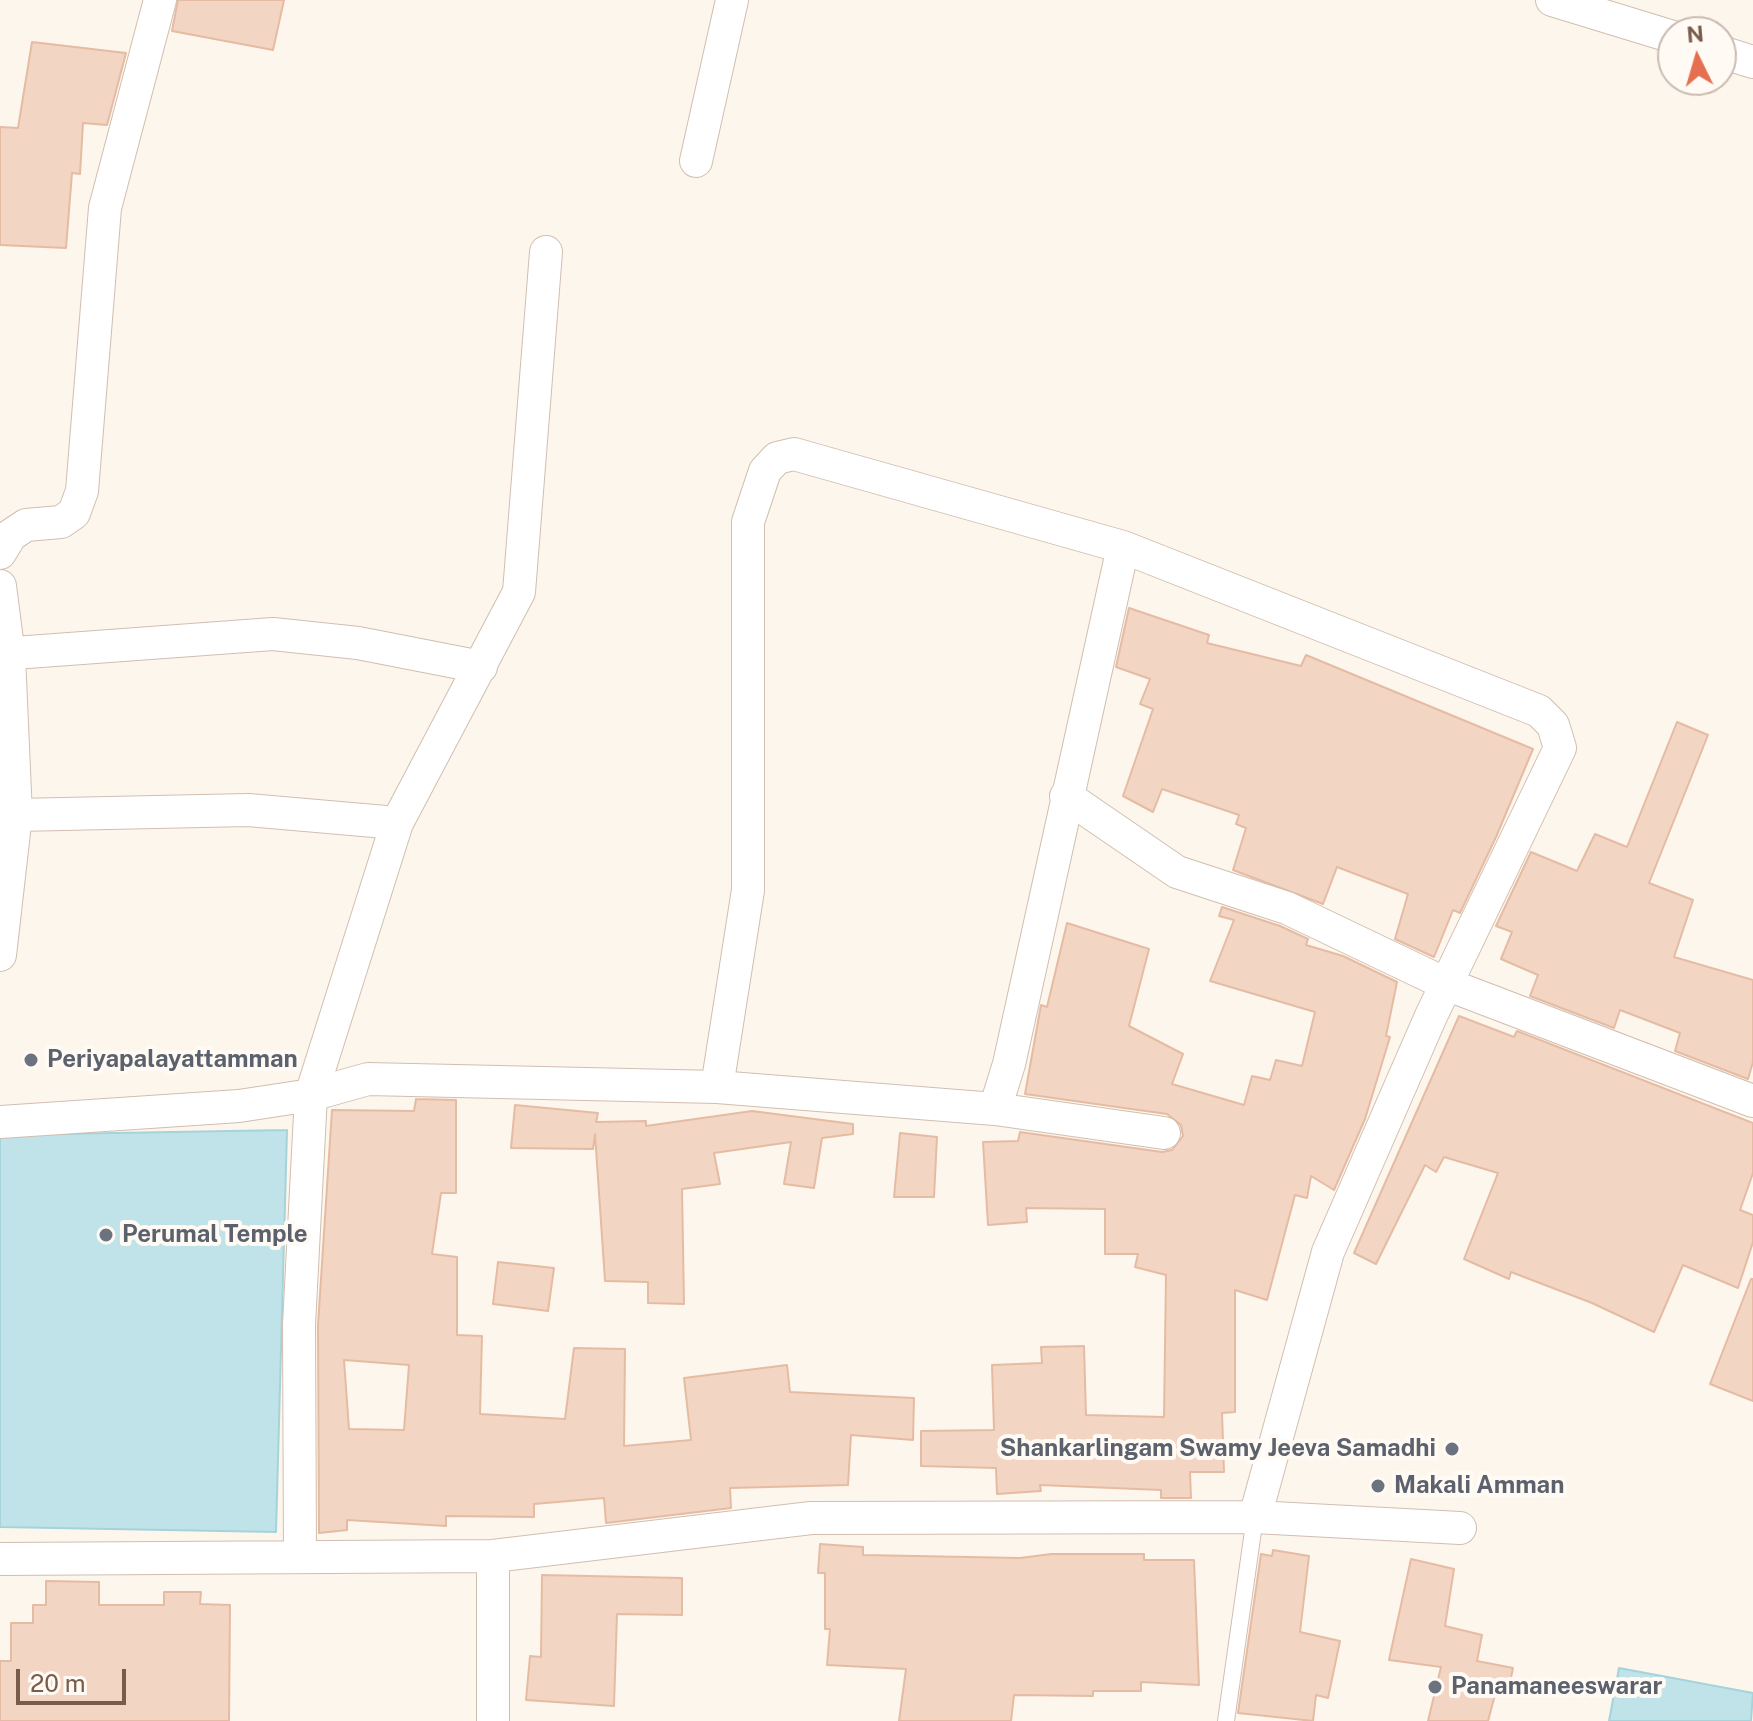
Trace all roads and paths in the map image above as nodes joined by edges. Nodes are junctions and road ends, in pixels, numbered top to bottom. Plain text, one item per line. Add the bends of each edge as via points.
1 (160, 0) edge
2 (732, 0) edge
3 (1552, 0) edge
4 (1657, 32) edge
5 (696, 161) dead end
6 (546, 252) dead end
7 (1123, 547) junction
8 (0, 553) edge
9 (0, 586) edge
10 (4, 655) edge
11 (481, 667) junction
12 (1066, 796) junction
13 (16, 815) junction
14 (397, 823) junction
15 (0, 955) edge
16 (1446, 984) junction
17 (717, 1087) junction
18 (311, 1095) junction
19 (1753, 1101) edge
20 (995, 1109) junction
21 (0, 1122) edge
22 (1164, 1133) dead end
23 (1255, 1517) junction
24 (1460, 1528) dead end
25 (300, 1555) junction
26 (493, 1556) junction
27 (0, 1559) edge
28 (493, 1721) edge
29 (1226, 1721) edge

1 - 8 street via 105,208 82,491 74,513 61,522 26,525 11,535
2 - 5 street
3 - 4 street
6 - 11 street via 519,592
7 - 12 street
7 - 16 street via 1539,711 1553,725 1560,748
7 - 17 street via 794,454 777,458 765,471 748,522 748,890
9 - 10 street
10 - 11 street via 273,634 358,643
10 - 13 street
11 - 14 street
12 - 16 street via 1177,872 1287,908
12 - 20 street
13 - 14 street via 248,810
13 - 15 street
14 - 18 street
16 - 19 street
16 - 23 street via 1328,1252
17 - 18 street via 368,1079
17 - 20 street
18 - 21 street via 239,1106
18 - 25 street via 299,1325
20 - 22 street
23 - 24 street
23 - 26 street via 811,1518
23 - 29 lane
25 - 26 street
25 - 27 street
26 - 28 street

